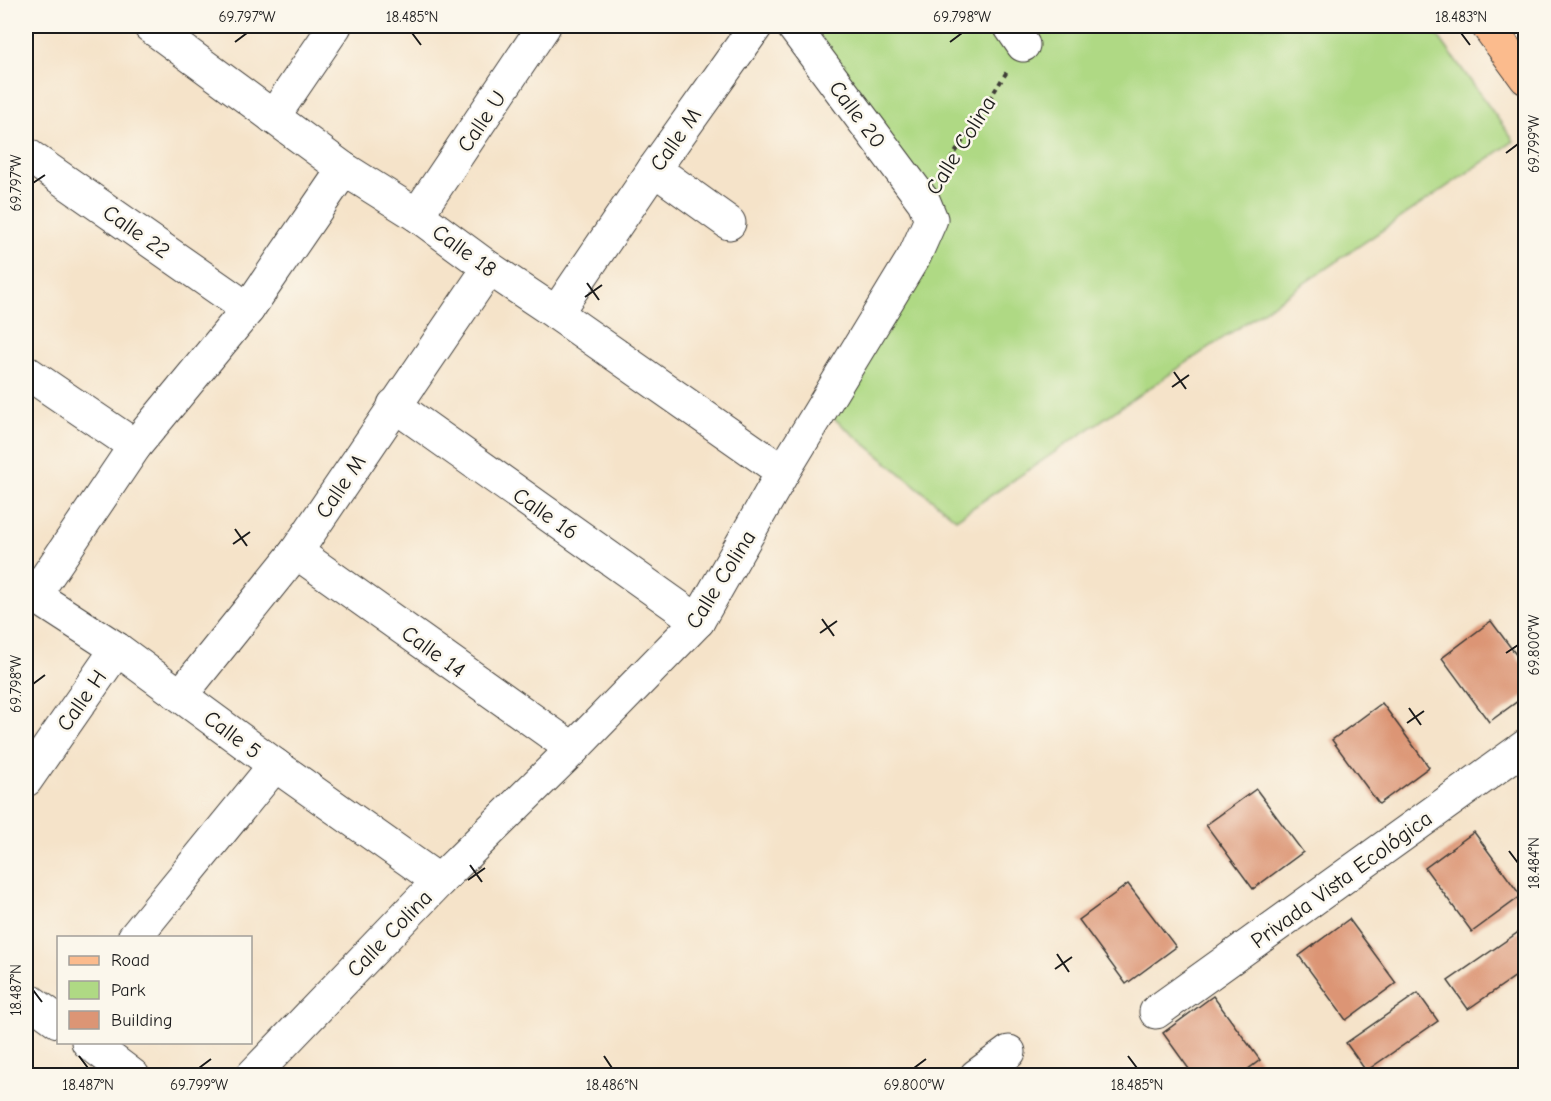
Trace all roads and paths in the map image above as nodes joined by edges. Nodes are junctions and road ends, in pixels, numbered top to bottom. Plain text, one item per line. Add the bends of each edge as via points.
1 (150, 26) edge
2 (335, 26) edge
3 (544, 26) edge
4 (756, 26) edge
5 (793, 26) edge
6 (1488, 26) edge
7 (1017, 35) edge
8 (1526, 78) edge
9 (273, 117) junction
10 (26, 154) edge
11 (344, 169) junction
12 (654, 169) junction
13 (924, 202) junction
14 (417, 215) junction
15 (729, 223) dead end
16 (489, 268) junction
17 (248, 309) junction
18 (556, 313) junction
19 (26, 372) edge
20 (394, 405) junction
21 (135, 446) junction
22 (783, 472) junction
23 (296, 552) junction
24 (30, 593) edge
25 (698, 621) junction
26 (117, 649) junction
27 (182, 695) junction
28 (1526, 746) edge
29 (573, 749) junction
30 (275, 765) junction
31 (26, 780) edge
32 (439, 881) junction
33 (136, 936) edge
34 (26, 998) edge
35 (1156, 1012) dead end
36 (57, 1020) edge
37 (91, 1044) edge
38 (1009, 1052) dead end
39 (133, 1076) edge
40 (252, 1076) edge
41 (976, 1076) edge

1 - 9 street, Calle 18
2 - 9 street
3 - 14 street, Calle U
4 - 12 street, Calle M
5 - 13 street, Calle 20
6 - 8 main road
7 - 13 path, Calle Colina
9 - 11 street, Calle 18
10 - 17 street, Calle 22
11 - 14 street, Calle 18
11 - 17 street
12 - 15 street
12 - 18 street, Calle M
13 - 22 street, Calle Colina via 931,219 915,255
14 - 16 street, Calle 18
16 - 18 street, Calle 18
16 - 20 street, Calle M
17 - 21 street
18 - 22 street, Calle 18
19 - 21 street
20 - 23 street, Calle M
20 - 25 street, Calle 16
21 - 24 street
22 - 25 street, Calle Colina
23 - 27 street, Calle M
23 - 29 street, Calle 14
24 - 26 street, Calle 5
25 - 29 street, Calle Colina
26 - 27 street, Calle 5
26 - 31 street, Calle H
27 - 30 street, Calle 5
28 - 35 street, Privada Vista Ecológica
29 - 32 street, Calle Colina
30 - 32 street, Calle 5
30 - 33 street
32 - 40 street, Calle Colina
34 - 36 street
37 - 39 street
38 - 41 street

